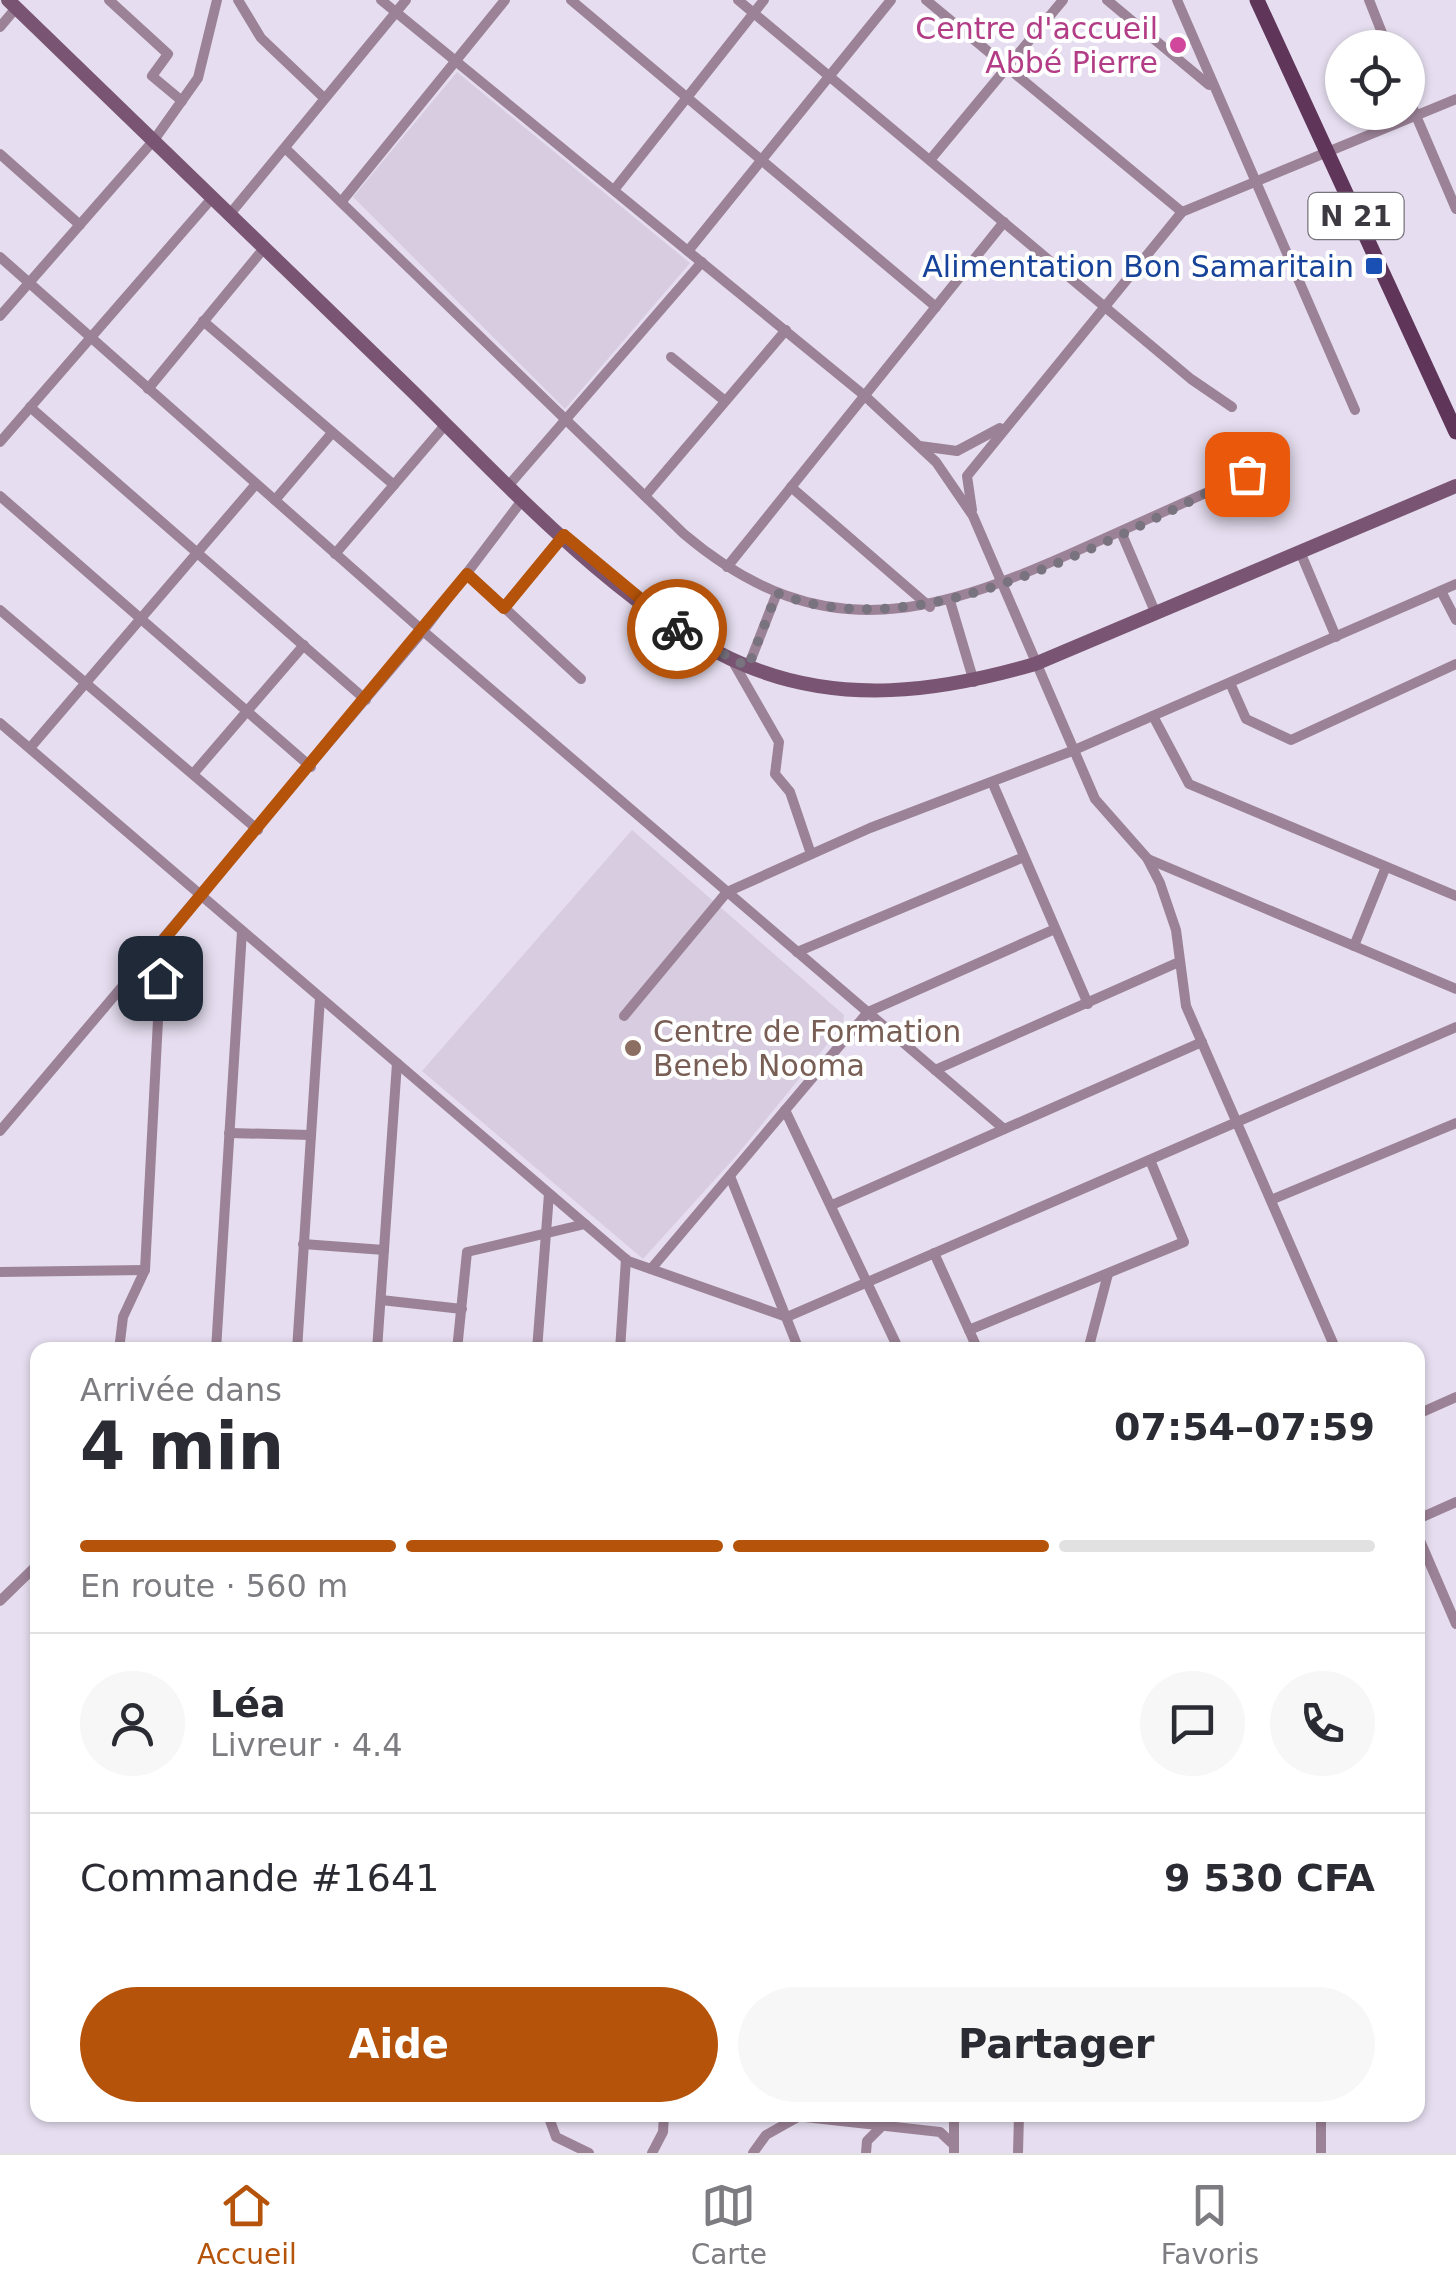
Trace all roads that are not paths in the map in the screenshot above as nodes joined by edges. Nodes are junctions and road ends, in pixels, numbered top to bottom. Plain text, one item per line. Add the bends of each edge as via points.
1 (109, 0) edge
2 (217, 0) edge
3 (238, 0) edge
4 (382, 0) edge
5 (406, 0) edge
6 (506, 0) edge
7 (572, 0) edge
8 (738, 0) edge
9 (764, 0) edge
10 (891, 0) edge
11 (926, 0) edge
12 (1063, 0) edge
13 (1106, 0) edge
14 (1176, 0) edge
15 (1257, 0) edge
16 (1370, 0) edge
17 (12, 4) edge
18 (396, 12) junction
19 (754, 13) junction
20 (0, 27) edge
21 (1381, 30) edge
22 (456, 60) junction
23 (1007, 67) junction
24 (830, 76) junction
25 (1214, 89) junction
26 (323, 97) junction
27 (687, 98) junction
28 (1456, 98) edge
29 (182, 102) junction
30 (1425, 112) edge
31 (1379, 130) edge
32 (1421, 130) edge
33 (154, 140) junction
34 (285, 148) junction
35 (1327, 150) junction
36 (0, 154) edge
37 (762, 160) junction
38 (930, 160) junction
39 (1253, 183) junction
40 (614, 190) junction
41 (212, 197) junction
42 (342, 201) junction
43 (1456, 210) edge
44 (1182, 212) junction
45 (230, 214) junction
46 (1004, 222) junction
47 (80, 225) junction
48 (264, 247) junction
49 (688, 250) junction
50 (0, 257) edge
51 (702, 262) junction
52 (29, 283) junction
53 (1105, 306) junction
54 (936, 307) junction
55 (0, 316) edge
56 (204, 322) junction
57 (786, 330) junction
58 (90, 339) junction
59 (671, 357) dead end
60 (148, 388) junction
61 (1456, 392) edge
62 (865, 396) junction
63 (1438, 399) junction
64 (725, 401) junction
65 (1232, 406) dead end
66 (30, 407) junction
67 (1355, 410) dead end
68 (566, 420) junction
69 (446, 424) junction
70 (1005, 425) junction
71 (1456, 432) edge
72 (332, 433) junction
73 (0, 442) edge
74 (920, 446) junction
75 (1279, 460) dead end
76 (256, 484) junction
77 (394, 486) junction
78 (509, 486) junction
79 (1456, 486) edge
80 (791, 488) junction
81 (0, 496) edge
82 (645, 496) junction
83 (523, 499) junction
84 (275, 500) junction
85 (973, 516) junction
86 (1121, 532) junction
87 (564, 535) junction
88 (198, 552) junction
89 (335, 554) junction
90 (1301, 554) junction
91 (727, 567) junction
92 (467, 574) junction
93 (1456, 584) edge
94 (1002, 585) junction
95 (1440, 591) junction
96 (777, 593) junction
97 (950, 601) junction
98 (930, 607) junction
99 (504, 608) junction
100 (0, 610) edge
101 (1156, 614) junction
102 (141, 619) junction
103 (1456, 620) edge
104 (423, 631) junction
105 (1336, 637) junction
106 (304, 645) junction
107 (732, 660) junction
108 (1035, 664) junction
109 (1456, 664) edge
110 (748, 667) junction
111 (581, 679) dead end
112 (86, 682) junction
113 (974, 682) junction
114 (1230, 683) junction
115 (366, 700) junction
116 (247, 711) junction
117 (1152, 716) junction
118 (0, 722) edge
119 (30, 748) junction
120 (1072, 751) junction
121 (310, 767) junction
122 (192, 774) junction
123 (992, 784) junction
124 (258, 830) junction
125 (811, 854) junction
126 (1024, 857) junction
127 (1148, 858) junction
128 (1386, 869) junction
129 (727, 892) junction
130 (201, 896) junction
131 (1456, 896) edge
132 (1055, 928) junction
133 (242, 931) junction
134 (162, 942) junction
135 (1354, 946) junction
136 (797, 952) junction
137 (1179, 962) junction
138 (1456, 989) edge
139 (320, 998) junction
140 (1088, 1004) junction
141 (868, 1012) junction
142 (624, 1016) dead end
143 (1456, 1027) edge
144 (1202, 1042) junction
145 (396, 1063) junction
146 (935, 1070) junction
147 (786, 1110) junction
148 (1237, 1122) junction
149 (1456, 1123) edge
150 (1004, 1129) junction
151 (0, 1130) edge
152 (230, 1133) junction
153 (310, 1136) junction
154 (1150, 1160) junction
155 (730, 1176) junction
156 (550, 1194) junction
157 (1271, 1200) junction
158 (832, 1205) junction
159 (585, 1224) junction
160 (546, 1231) junction
161 (304, 1244) junction
162 (384, 1250) junction
163 (934, 1253) junction
164 (626, 1259) junction
165 (145, 1270) junction
166 (651, 1270) junction
167 (0, 1272) edge
168 (1108, 1274) junction
169 (867, 1282) junction
170 (380, 1300) junction
171 (462, 1309) junction
172 (787, 1317) junction
173 (969, 1330) junction
174 (120, 1342) edge
175 (217, 1342) edge
176 (298, 1342) edge
177 (377, 1342) edge
178 (459, 1342) edge
179 (538, 1342) edge
180 (621, 1342) edge
181 (796, 1342) edge
182 (894, 1342) edge
183 (974, 1342) edge
184 (1090, 1342) edge
185 (1333, 1342) edge
186 (1456, 1398) edge
187 (1425, 1411) edge
188 (1456, 1502) edge
189 (1425, 1516) edge
190 (1425, 1552) edge
191 (30, 1572) edge
192 (1456, 1591) edge
193 (1444, 1596) junction
194 (0, 1602) edge
195 (1456, 1624) edge
196 (551, 2122) edge
197 (663, 2122) edge
198 (784, 2122) edge
199 (846, 2122) edge
200 (954, 2122) edge
201 (1020, 2122) edge
202 (1320, 2122) edge
203 (881, 2126) junction
204 (954, 2149) edge
205 (589, 2153) edge
206 (652, 2153) edge
207 (753, 2153) edge
208 (866, 2153) edge
209 (1018, 2153) edge
210 (1322, 2153) edge

1 - 29 street via 168,54 152,76
2 - 29 street via 198,78
3 - 26 street via 261,38
4 - 18 street
5 - 18 street
6 - 22 street
7 - 27 street
8 - 19 street
9 - 19 street
10 - 24 street
11 - 23 street
12 - 23 street
13 - 25 street
14 - 25 street
15 - 35 main road, N 21
16 - 21 street
17 - 20 street
17 - 33 street
18 - 22 street
18 - 26 street
19 - 24 street
19 - 27 street
22 - 40 street
22 - 42 street
23 - 38 street
23 - 44 street
24 - 37 street
24 - 38 street
25 - 39 street
26 - 34 street
27 - 37 street
27 - 40 street
28 - 30 street
29 - 33 street
31 - 35 street
32 - 43 street
33 - 41 street
33 - 47 street
34 - 42 street
34 - 45 street
35 - 39 street
35 - 63 main road, N 21
36 - 47 street
37 - 49 street
37 - 54 street
38 - 46 street
39 - 44 street
39 - 67 street
40 - 49 street
41 - 45 street
41 - 58 street
42 - 68 street
44 - 53 street
45 - 48 street
46 - 53 street
46 - 54 street
47 - 52 street
48 - 56 street
48 - 69 street
49 - 51 street
50 - 52 street
51 - 57 street
51 - 68 street
52 - 55 street
52 - 58 street
53 - 65 street
53 - 70 street
54 - 62 street
56 - 60 street
56 - 72 street
57 - 62 street
57 - 64 street
58 - 60 street
58 - 66 street
59 - 64 street
60 - 76 street
61 - 63 street
62 - 74 street
62 - 80 street
63 - 71 main road, N 21
64 - 82 street
66 - 73 street
66 - 88 street
68 - 78 street
68 - 82 street
69 - 77 street
69 - 78 street
70 - 74 street via 957,451
70 - 85 street via 967,476
72 - 77 street
72 - 84 street
74 - 85 street
75 - 86 street
76 - 84 street
76 - 88 street
77 - 89 street
78 - 83 street
79 - 90 street
80 - 91 street
80 - 98 street
81 - 102 street
82 - 91 street
83 - 87 street
83 - 92 street
84 - 89 street
85 - 94 street
86 - 94 street
86 - 101 street
87 - 99 street
87 - 107 street via 647,608
88 - 102 street
88 - 106 street
89 - 104 street
90 - 101 street
90 - 105 street
91 - 96 street
92 - 99 street
92 - 104 street
93 - 95 street
94 - 97 street
94 - 108 street
95 - 103 street
95 - 105 street
96 - 98 street via 860,610
96 - 110 street
97 - 98 street
97 - 113 street
99 - 111 street
100 - 112 street
101 - 108 street
102 - 112 street
102 - 116 street
104 - 115 street
104 - 129 street
105 - 114 street
106 - 115 street
106 - 116 street
107 - 110 street
107 - 125 street via 778,742 775,774 790,792
108 - 113 street
108 - 120 street
109 - 114 street via 1291,740 1246,718
110 - 113 street via 840,690
112 - 119 street
112 - 122 street
114 - 117 street
115 - 121 street
116 - 121 street
116 - 122 street
117 - 120 street
117 - 128 street via 1189,784
118 - 119 street
119 - 130 street
120 - 123 street
120 - 127 street via 1112,823
121 - 124 street
122 - 124 street
123 - 125 street
123 - 126 street
124 - 130 street
125 - 129 street
126 - 132 street
126 - 136 street
127 - 135 street
127 - 137 street via 1176,930
128 - 131 street
128 - 135 street
129 - 136 street
129 - 142 street
130 - 133 street
130 - 134 street
132 - 140 street
132 - 141 street
133 - 139 street
133 - 152 street
134 - 151 street
134 - 165 street
135 - 138 street
136 - 141 street
137 - 140 street
137 - 144 street via 1186,1006
139 - 145 street
139 - 153 street
140 - 146 street
141 - 146 street
141 - 147 street
143 - 148 street
144 - 148 street
144 - 150 street
145 - 156 street
145 - 162 street
146 - 150 street
147 - 155 street
147 - 158 street
148 - 154 street
148 - 157 street
149 - 157 street
150 - 158 street
152 - 153 street
152 - 175 street
153 - 161 street
154 - 163 street
154 - 168 street via 1184,1242
155 - 166 street
155 - 172 street
156 - 159 street
156 - 160 street
157 - 185 street
158 - 169 street
159 - 160 street
159 - 164 street
160 - 171 street via 468,1252
160 - 179 street
161 - 162 street
161 - 176 street
162 - 170 street
163 - 169 street
163 - 173 street
164 - 166 street
164 - 180 street
165 - 167 street
165 - 174 street via 123,1317
166 - 172 street
168 - 173 street
168 - 184 street
169 - 172 street
169 - 182 street
170 - 171 street
170 - 177 street
171 - 178 street
172 - 181 street
173 - 183 street
186 - 187 street
188 - 189 street
190 - 193 street
191 - 194 street
192 - 193 street
193 - 195 street
196 - 205 street via 556,2137
197 - 206 street
198 - 207 street
199 - 203 street
200 - 204 street
201 - 209 street
202 - 210 street
203 - 204 street via 940,2132
203 - 208 street

